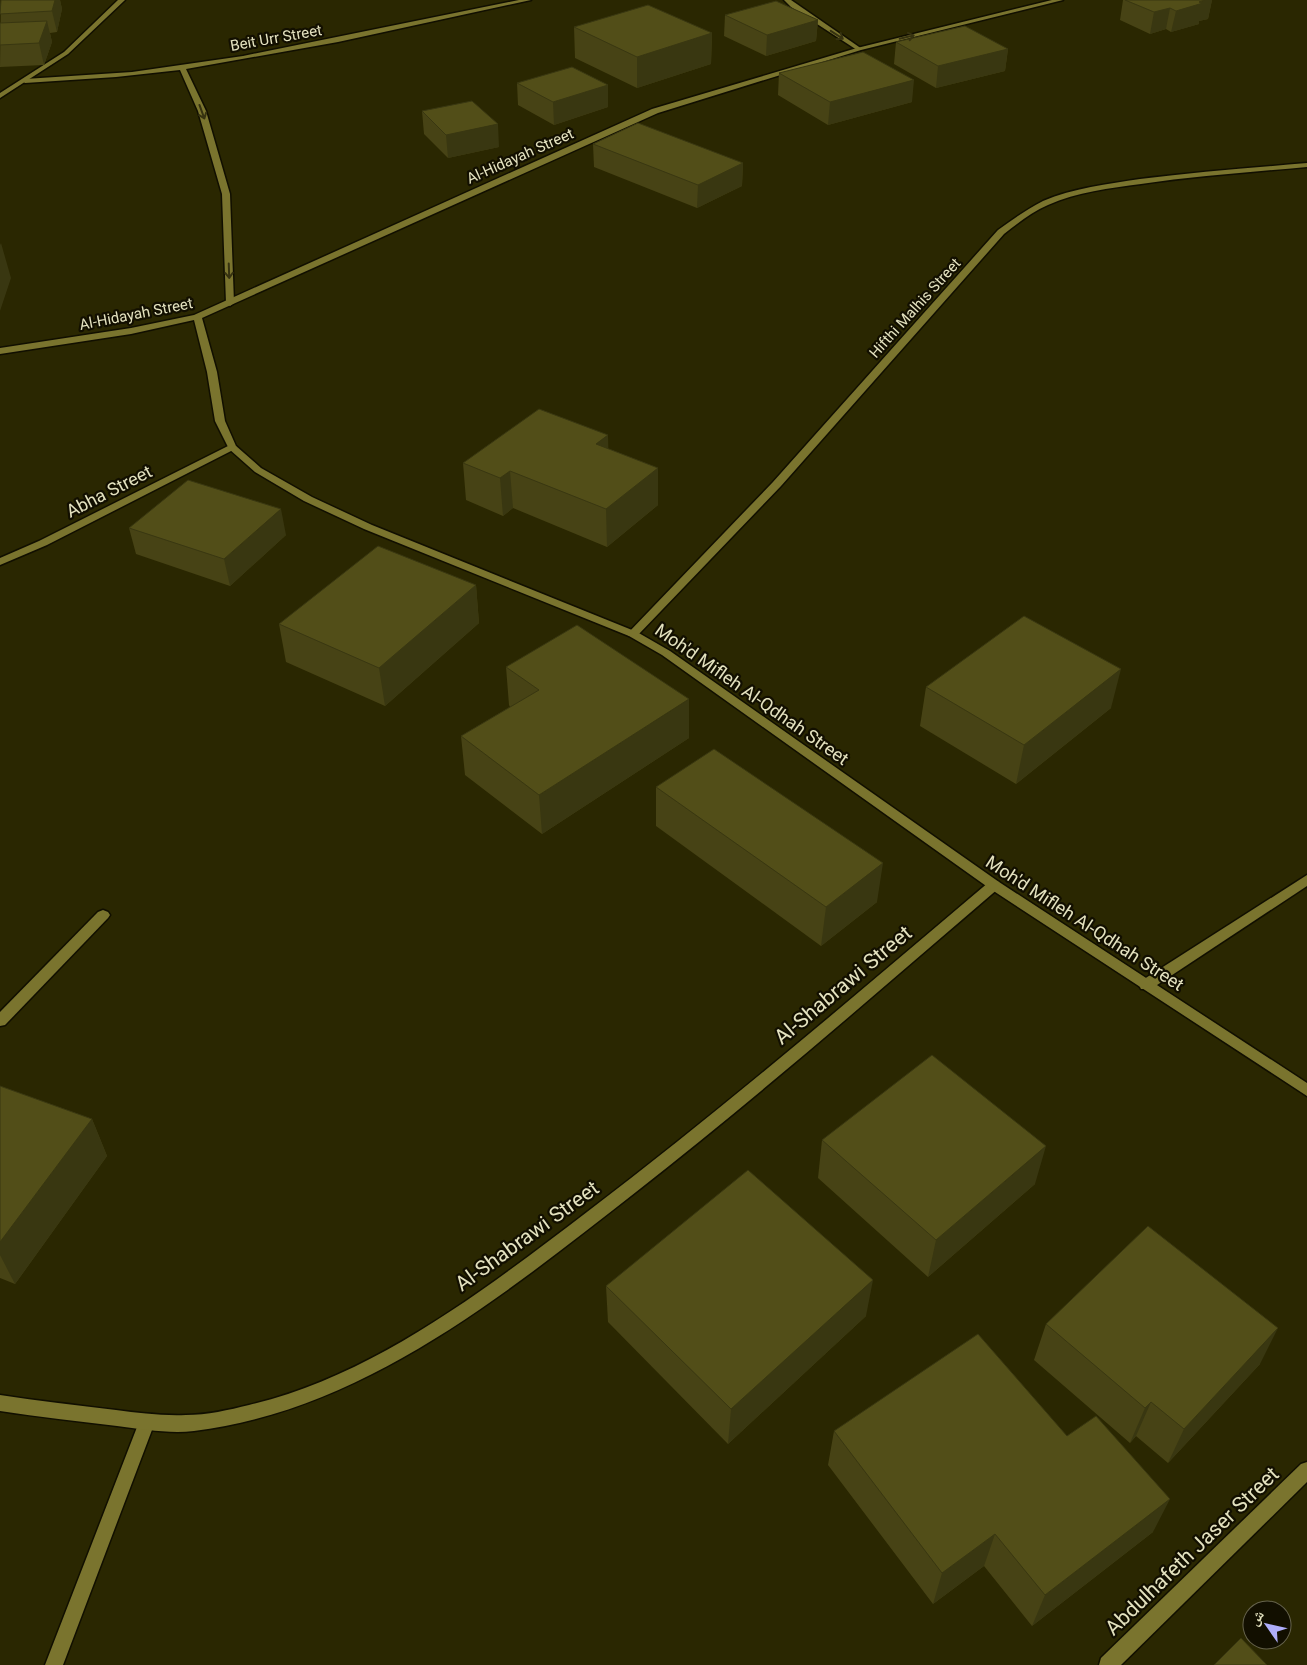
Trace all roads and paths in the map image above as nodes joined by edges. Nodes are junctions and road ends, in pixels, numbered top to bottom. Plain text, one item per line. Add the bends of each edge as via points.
1 (122, 0) edge
2 (528, 0) edge
3 (787, 0) edge
4 (1060, 0) edge
5 (859, 49) junction
6 (182, 67) junction
7 (25, 81) junction
8 (0, 96) edge
9 (1307, 165) edge
10 (230, 303) junction
11 (197, 317) junction
12 (0, 351) edge
13 (232, 447) junction
14 (0, 562) edge
15 (633, 634) junction
16 (1307, 880) edge
17 (994, 885) junction
18 (103, 915) dead end
19 (1146, 984) junction
20 (0, 1021) edge
21 (1307, 1090) edge
22 (0, 1403) edge
23 (147, 1422) junction
24 (1307, 1470) edge
25 (54, 1665) edge
26 (1108, 1665) edge

1 - 7 street via 66,53
2 - 6 street, Beit Urr Street via 301,47
3 -> 5 street
5 -> 4 street, Al-Hidayah Street
5 - 10 street, Al-Hidayah Street via 639,118
6 - 7 street, Beit Urr Street
6 -> 10 street via 202,111 226,194
7 - 8 street
9 - 15 street, Hifthi Malhis Street via 1115,185 1046,203 1023,216 1001,232 777,484
10 - 11 street, Al-Hidayah Street
11 - 12 street, Al-Hidayah Street via 131,331
11 - 13 street, Moh'd Mifleh Al-Qdhah Street via 212,372 220,421
13 - 14 street, Abha Street
13 - 15 street, Moh'd Mifleh Al-Qdhah Street via 258,470 308,499 368,527
15 - 17 street, Moh'd Mifleh Al-Qdhah Street via 666,653
16 - 19 street
17 - 19 street, Moh'd Mifleh Al-Qdhah Street
17 - 23 street, Al-Shabrawi Street via 680,1150 553,1246 446,1321 351,1378 275,1407 192,1423
18 - 20 street
19 - 21 street, Moh'd Mifleh Al-Qdhah Street
22 - 23 street, Al-Shabrawi Street
23 - 25 street
24 - 26 street, Abdulhafeth Jaser Street

